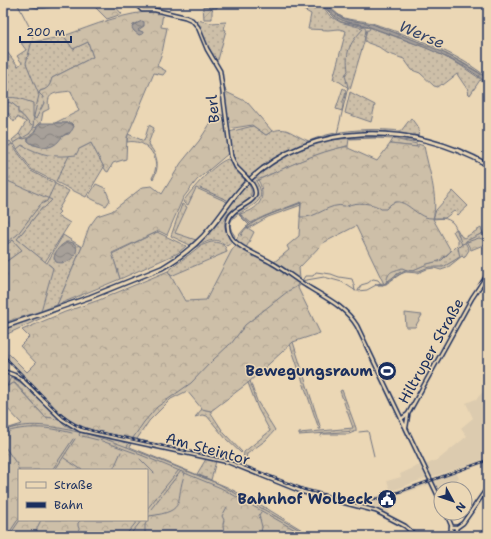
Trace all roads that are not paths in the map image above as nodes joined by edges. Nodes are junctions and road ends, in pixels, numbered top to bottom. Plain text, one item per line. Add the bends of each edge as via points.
1 (135, 3) edge
2 (488, 165) edge
3 (488, 274) edge
4 (3, 327) edge
5 (3, 371) edge
6 (408, 414) junction
7 (401, 419) junction
8 (406, 429) junction
9 (433, 485) edge
10 (488, 487) edge
11 (450, 521) edge
12 (452, 526) junction
13 (456, 528) junction
14 (451, 532) junction
15 (416, 536) edge
16 (446, 536) edge

1 - 7 street, Berl, bridge via 142,10 155,10 192,20 220,71 231,156 255,192 253,199 234,211 228,221 228,231 234,241 348,313 357,326
2 - 4 main road via 451,148 416,138 384,133 326,139 273,162 253,177 235,195 199,242 162,268
3 - 6 street, Hiltruper Straße
5 - 15 street, Am Steintor via 23,380 62,419 80,430 228,462 303,492 376,510 405,526
6 - 7 street, Hiltruper Straße
6 - 8 street
7 - 8 street, Hiltruper Straße
8 - 9 street, Hiltruper Straße
10 - 13 street via 466,520
11 - 12 street
12 - 13 street
12 - 14 street
13 - 14 street via 455,532
14 - 16 street

